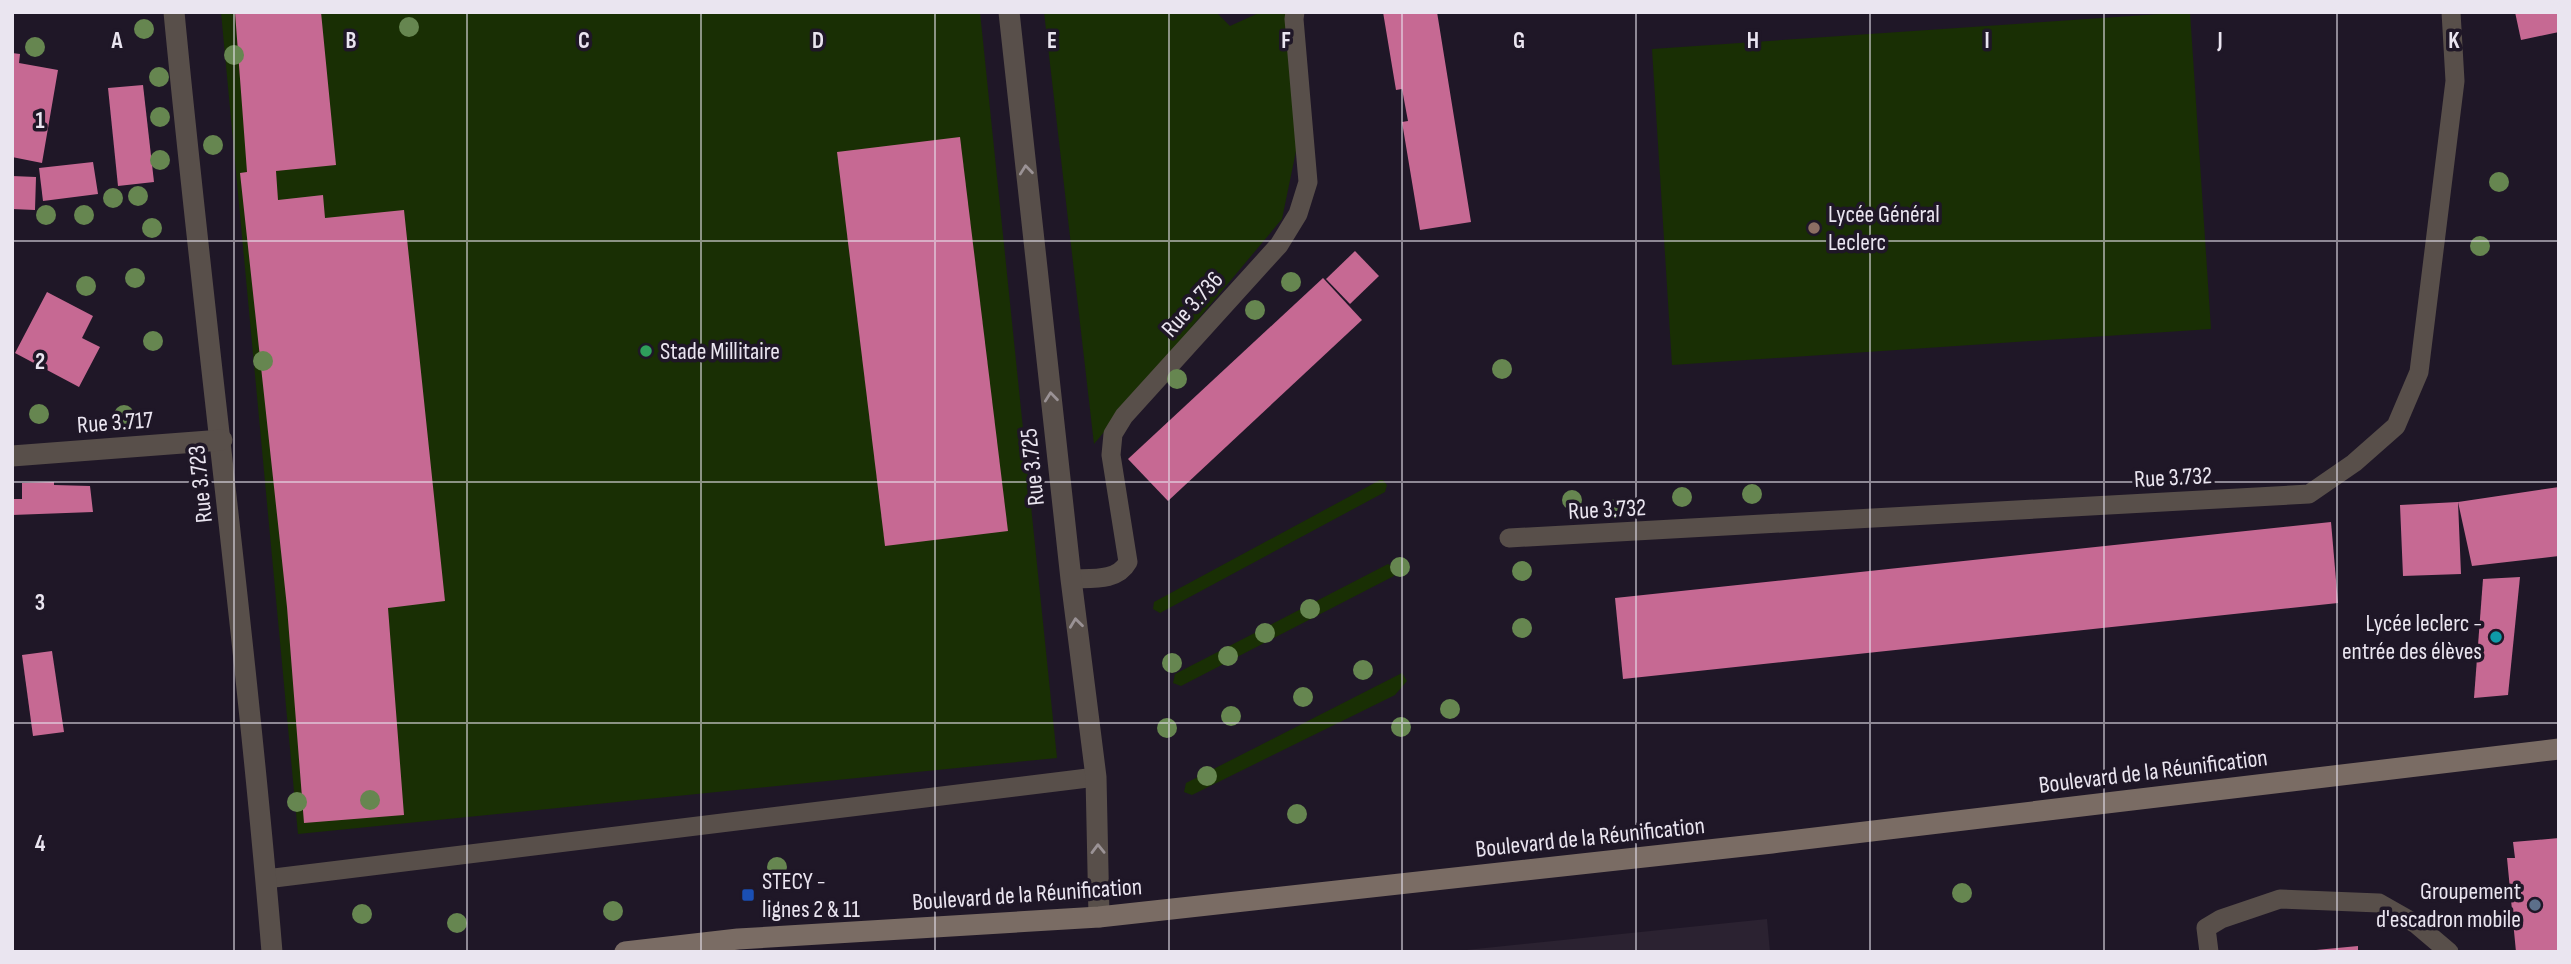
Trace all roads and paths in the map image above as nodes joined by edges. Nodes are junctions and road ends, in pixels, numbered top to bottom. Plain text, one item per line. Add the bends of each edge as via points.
1 (174, 12) edge
2 (1009, 12) edge
3 (1295, 12) edge
4 (2451, 12) edge
5 (222, 440) junction
6 (12, 456) edge
7 (1509, 538) dead end
8 (1071, 579) junction
9 (2559, 749) edge
10 (1096, 777) junction
11 (266, 879) junction
12 (1099, 917) junction
13 (272, 952) edge
14 (625, 952) edge
15 (2208, 952) edge
16 (2449, 952) edge

1 - 5 street, Rue 3.723
8 -> 2 street, Rue 3.725
3 - 8 lane, Rue 3.736 via 1308,182 1298,215 1279,245 1124,416 1113,434 1111,455 1128,562 1114,576
4 - 7 lane, Rue 3.732 via 2455,81 2419,372 2396,426 2354,463 2308,494
5 - 6 street, Rue 3.717
5 - 11 street, Rue 3.723
10 -> 8 street, Rue 3.725
9 - 12 main road, Boulevard de la Réunification via 1800,840
10 - 11 lane
12 -> 10 street, Rue 3.725
11 - 13 street, Rue 3.723
12 - 14 main road, Boulevard de la Réunification via 738,939
15 - 16 lane via 2206,928 2280,899 2379,903 2416,924

